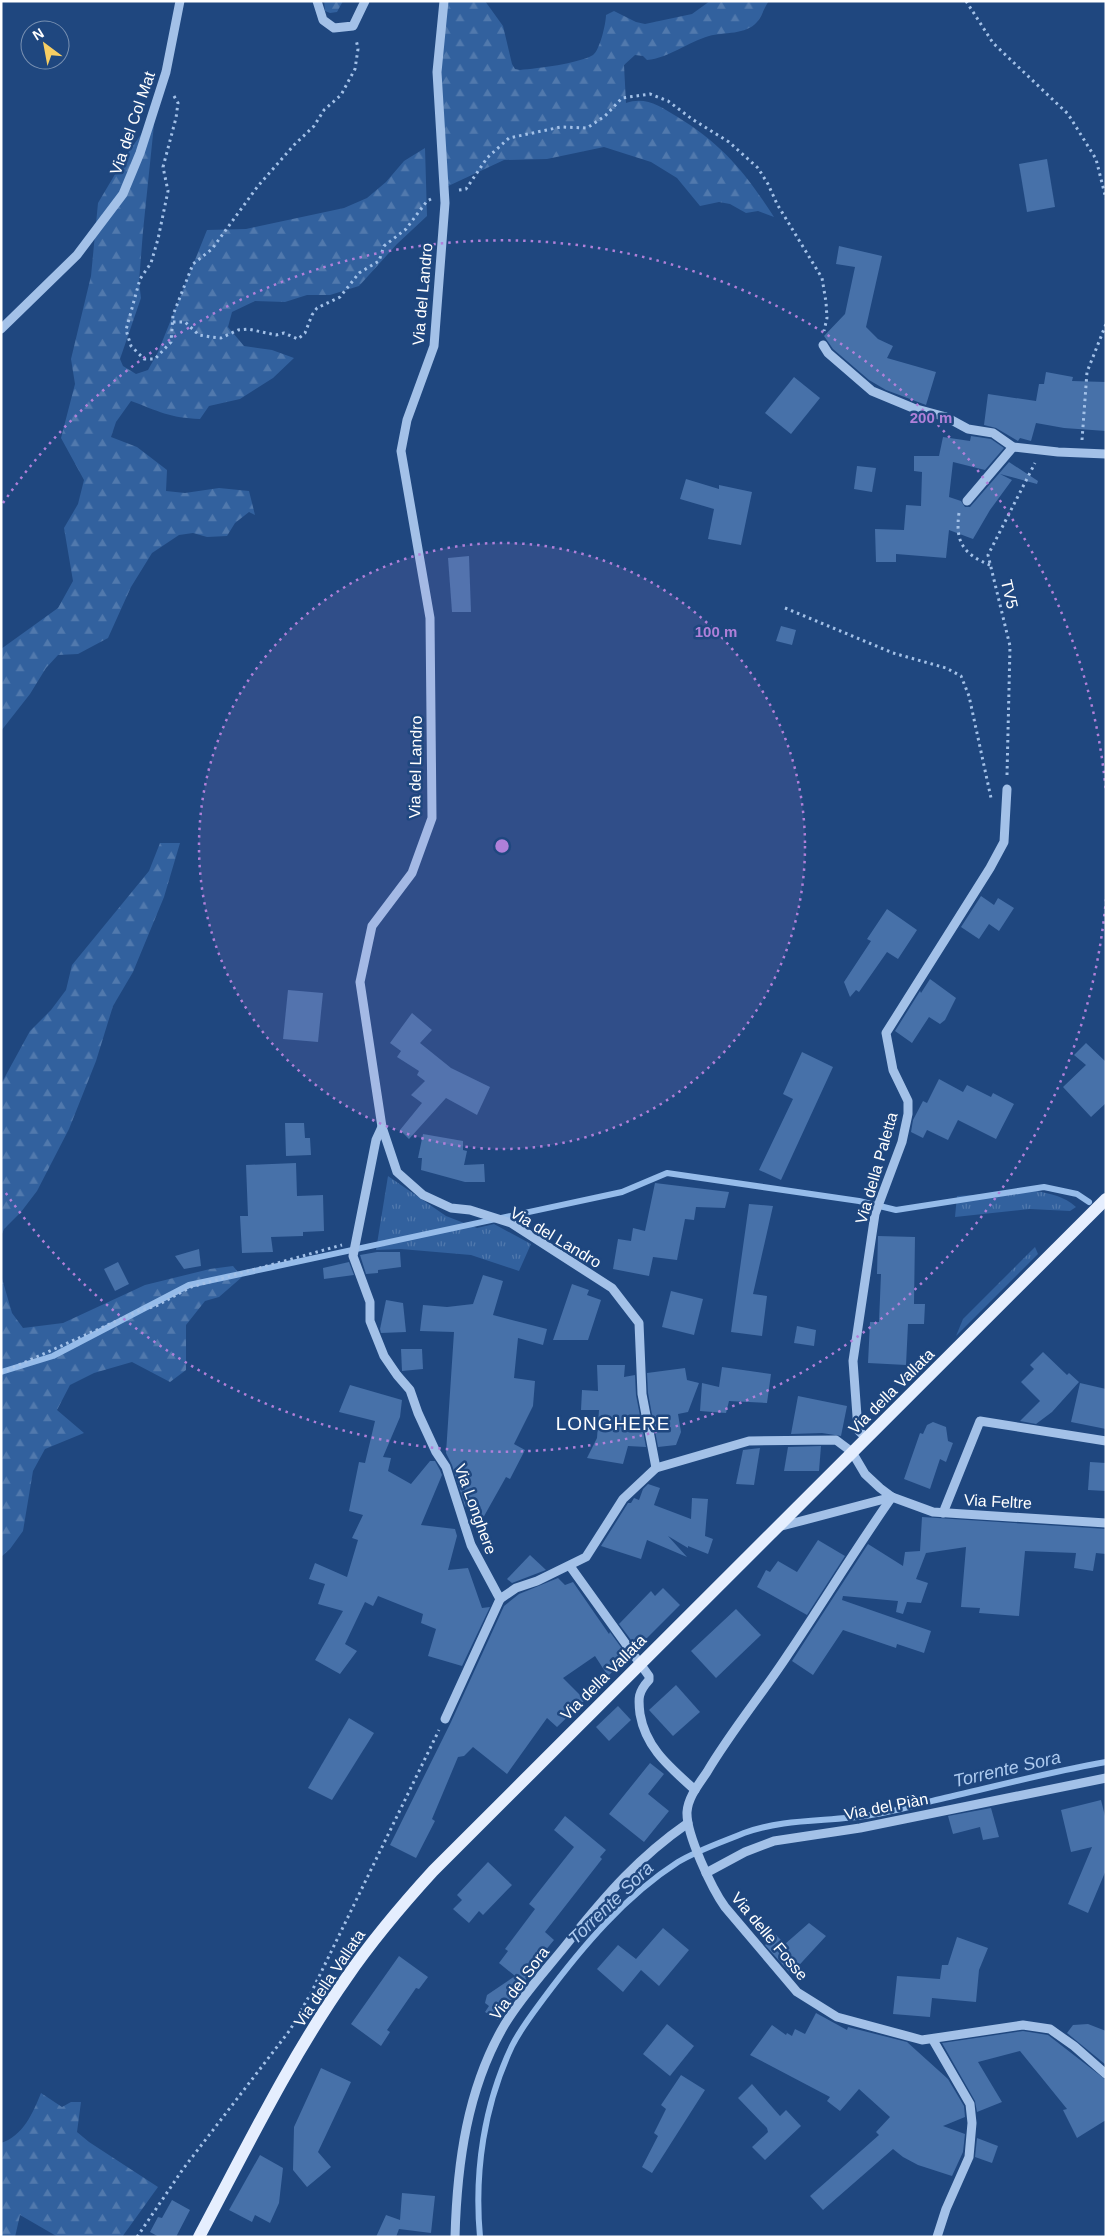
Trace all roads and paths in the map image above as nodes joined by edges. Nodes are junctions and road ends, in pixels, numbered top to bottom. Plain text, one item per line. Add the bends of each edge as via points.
1 (180, 1) edge
2 (317, 1) edge
3 (366, 1) edge
4 (444, 1) edge
5 (966, 1) edge
6 (353, 26) junction
7 (160, 91) junction
8 (445, 194) junction
9 (1106, 199) edge
10 (173, 322) junction
11 (1106, 324) edge
12 (1, 328) edge
13 (824, 345) joint
14 (1013, 447) junction
15 (1082, 453) junction
16 (1106, 454) edge
17 (1044, 461) dead end
18 (968, 501) joint
19 (991, 565) junction
20 (785, 608) dead end
21 (1007, 789) joint
22 (994, 807) dead end
23 (382, 1127) junction
24 (1106, 1199) edge
25 (358, 1233) junction
26 (1, 1373) edge
27 (866, 1438) junction
28 (1106, 1441) edge
29 (852, 1452) junction
30 (656, 1468) junction
31 (892, 1497) junction
32 (943, 1513) junction
33 (1106, 1523) edge
34 (778, 1527) junction
35 (570, 1566) junction
36 (500, 1598) junction
37 (639, 1664) junction
38 (445, 1719) joint
39 (1106, 1778) edge
40 (695, 1790) junction
41 (688, 1823) junction
42 (705, 1870) junction
43 (933, 2040) junction
44 (1106, 2074) edge
45 (136, 2237) edge
46 (199, 2237) edge
47 (455, 2237) edge
48 (937, 2237) edge

1 - 7 street, Via del Col Mat
2 - 6 street via 323,20 334,28
3 - 6 street
4 - 8 street, Via del Landro via 437,72
5 - 9 path via 993,43 1068,114 1096,159
6 - 10 path via 358,49 354,69 341,95 258,186 212,249 193,264
7 - 10 path via 170,92 178,103 163,167 168,191 151,263 140,279 126,330 131,346 144,359 155,358 171,342
7 - 12 street, Via del Col Mat via 123,194 78,255
8 - 10 path via 427,201 406,229 384,246 379,261 359,273 340,297 317,308 305,333 298,339 284,333 248,329 221,338 211,337 199,334 185,322
8 - 13 path via 466,189 487,158 509,138 561,127 587,128 605,116 622,98 650,94 668,101 729,142 758,168 822,278 826,310
8 - 23 street, Via del Landro via 434,346 408,420 402,451 430,618 432,818 412,873 372,926 360,982
11 - 15 path via 1087,372
13 - 14 street via 828,353 872,391 968,428 993,433
14 - 15 street
14 - 18 street
15 - 16 street
17 - 19 path, TV5 via 1035,462 988,555
18 - 19 path via 960,508 959,542 976,559
19 - 21 path, TV5 via 1010,646
20 - 22 path via 893,653 946,668 961,676 970,696
21 - 27 street, Via della Paletta via 1004,842 886,1033 893,1070 908,1101 908,1114 902,1142 875,1214 853,1361 858,1430
23 - 25 street, Via Longhere via 376,1140
23 - 30 street, Via del Landro via 397,1172 423,1195 451,1208 470,1210 511,1223 612,1288 639,1323 642,1394
24 - 27 main road, Via della Vallata
25 - 26 path via 346,1244 191,1287 156,1306
25 - 36 street, Via Longhere via 353,1256 370,1302 370,1321 384,1356 410,1390 436,1452 446,1467 471,1545
27 - 29 main road, Via della Vallata
28 - 32 street via 980,1421
29 - 30 street via 836,1440 749,1441
29 - 31 street, Via Feltre via 866,1474
29 - 34 main road, Via della Vallata
30 - 35 street via 623,1499 586,1557
31 - 32 street, Via Feltre
31 - 34 street
31 - 40 street
32 - 33 street, Via Feltre
34 - 37 main road, Via della Vallata
35 - 36 street
35 - 37 street
36 - 38 street
37 - 40 street via 649,1676 638,1698 648,1742 658,1756
37 - 46 main road, Via della Vallata via 433,1871 382,1927 294,2060
38 - 45 path via 290,2030 182,2169
39 - 42 street, Via del Piàn via 860,1828 774,1841
40 - 41 street via 689,1804
41 - 42 street, Via delle Fosse
41 - 47 street, Via del Sora via 653,1848 614,1888 533,1986 501,2031 482,2075 465,2134
42 - 43 street, Via delle Fosse via 725,1907 796,1992 837,2017 922,2040
43 - 44 street, Via delle Fosse via 1023,2025 1050,2030
43 - 48 street via 970,2104 972,2123 968,2157

